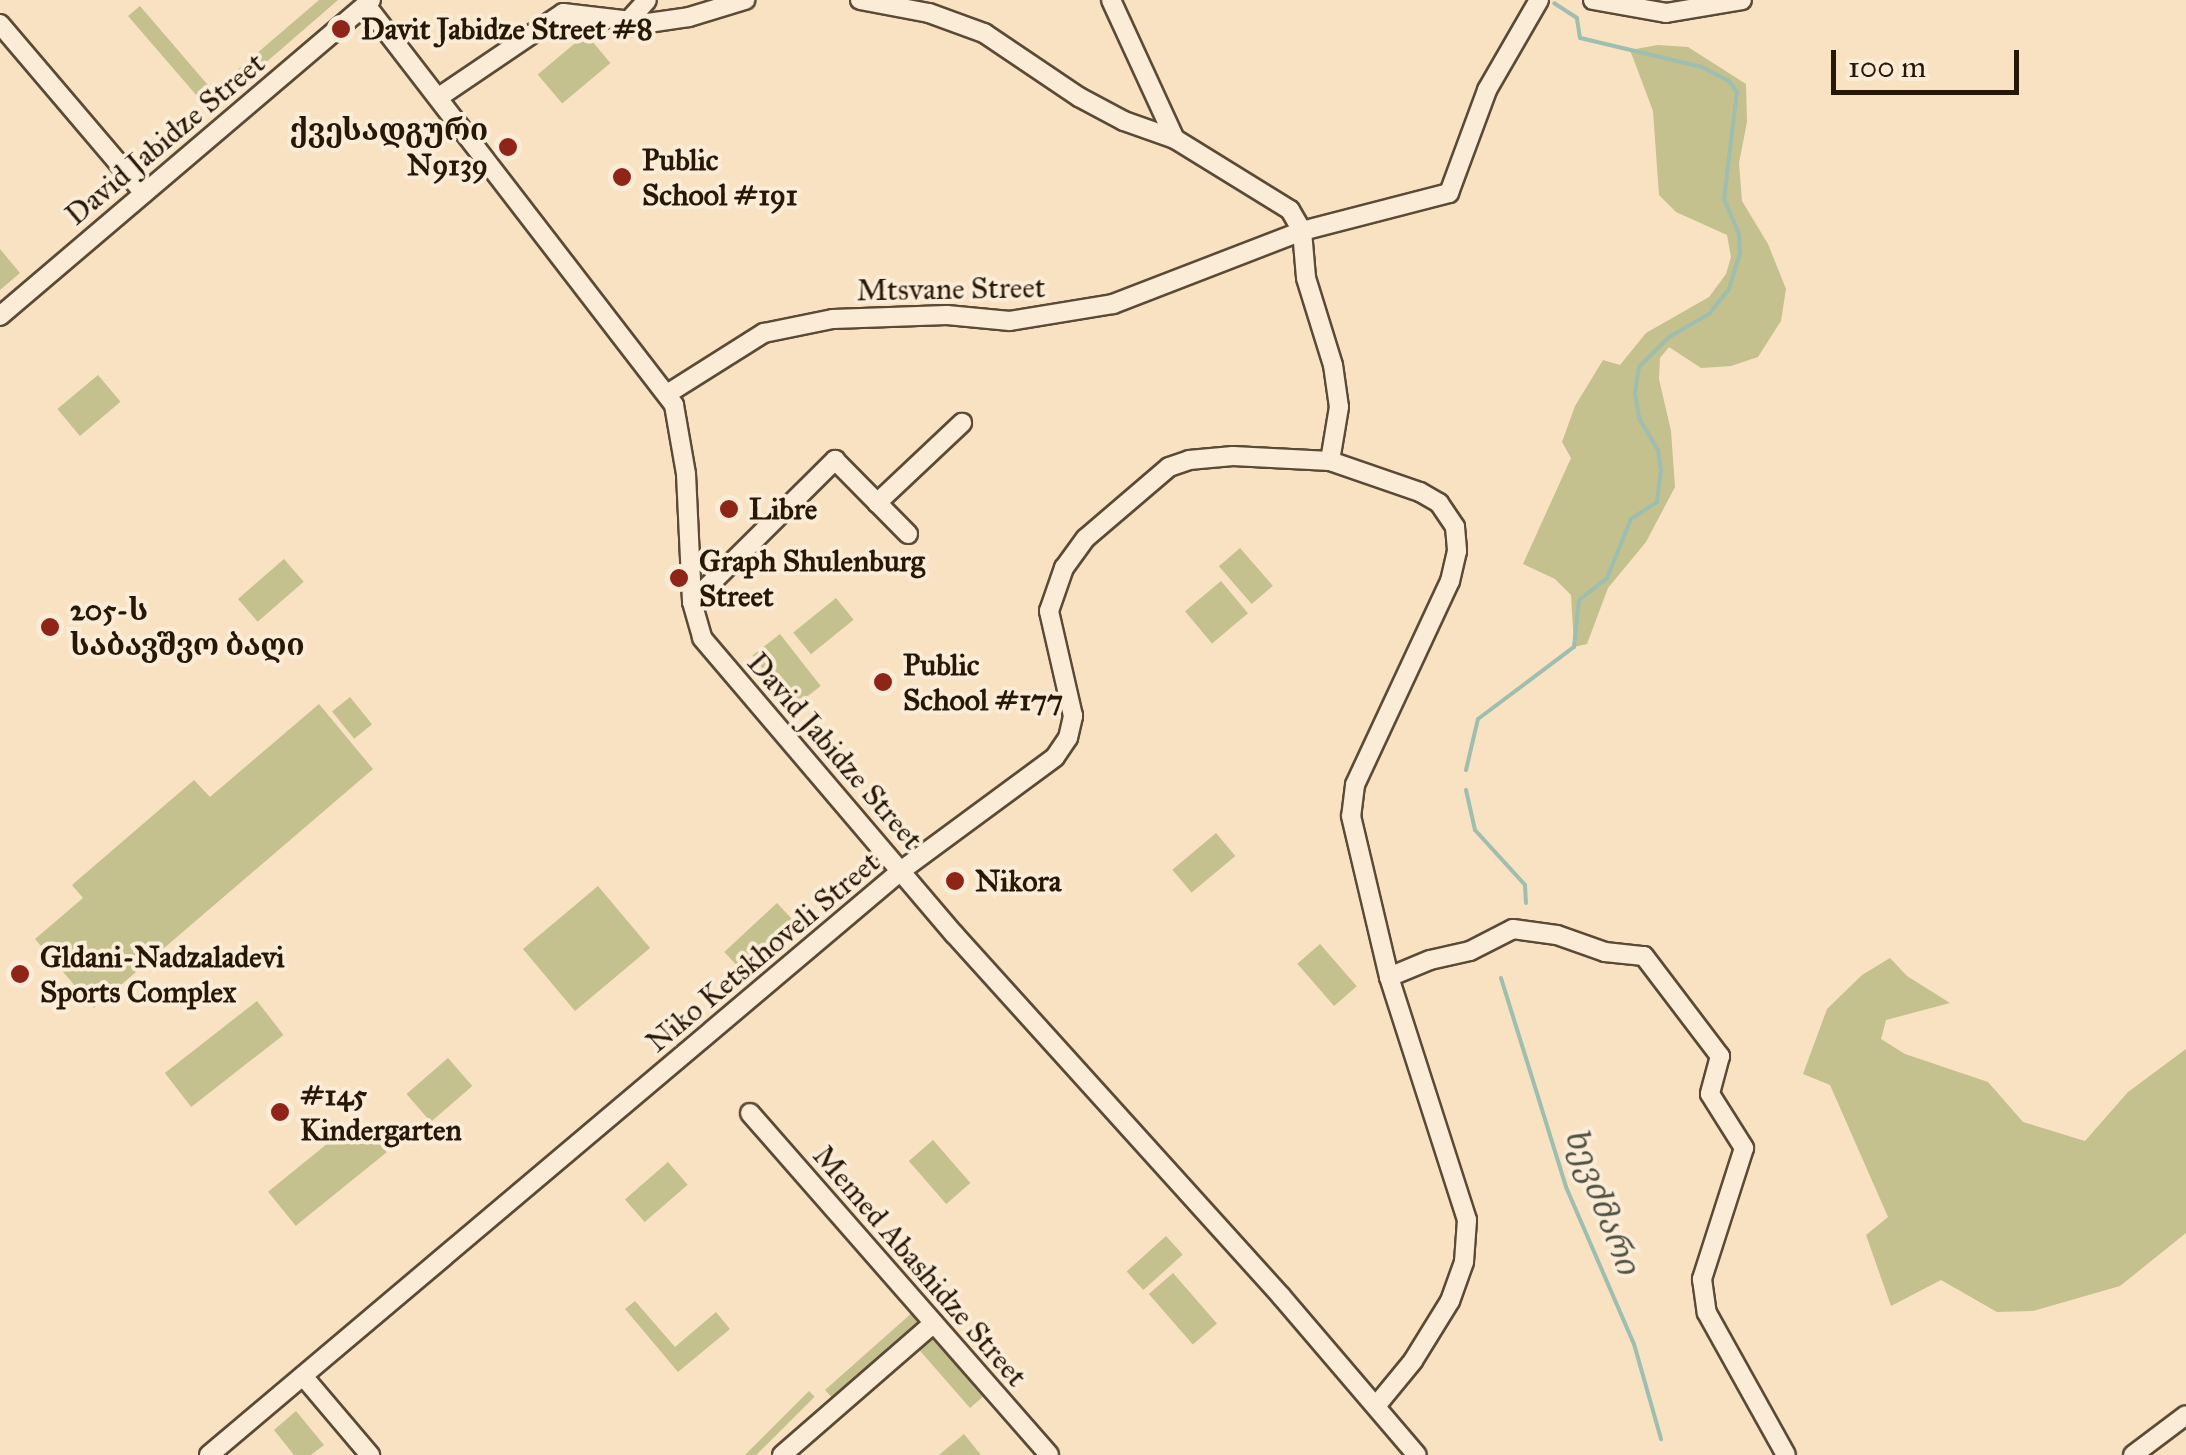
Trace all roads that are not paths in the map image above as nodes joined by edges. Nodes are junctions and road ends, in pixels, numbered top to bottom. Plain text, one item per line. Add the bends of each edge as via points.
1 (647, 0) edge
2 (745, 0) edge
3 (860, 0) edge
4 (1111, 0) edge
5 (1539, 0) edge
6 (1593, 0) edge
7 (1742, 0) edge
8 (369, 2) edge
9 (630, 19) junction
10 (0, 24) edge
11 (440, 97) junction
12 (1175, 139) junction
13 (144, 194) junction
14 (1302, 231) junction
15 (0, 316) edge
16 (666, 394) junction
17 (962, 423) dead end
18 (1330, 461) junction
19 (878, 503) junction
20 (908, 534) dead end
21 (692, 602) junction
22 (902, 870) junction
23 (1389, 977) junction
24 (750, 1113) dead end
25 (934, 1323) junction
26 (302, 1376) junction
27 (1376, 1406) junction
28 (2186, 1414) edge
29 (209, 1455) edge
30 (370, 1455) edge
31 (782, 1455) edge
32 (1050, 1455) edge
33 (1418, 1455) edge
34 (1786, 1455) edge
35 (2133, 1455) edge

1 - 9 street
2 - 9 street via 690,17
3 - 12 street via 929,13 984,33 1080,98
4 - 12 street
5 - 14 street, Mtsvane Street via 1487,90 1449,193
6 - 7 street via 1666,13
8 - 11 street, David Jabidze Street
8 - 13 street, David Jabidze Street
9 - 11 street via 563,13
10 - 13 street
11 - 16 street, David Jabidze Street
12 - 14 street via 1290,210
13 - 15 street, David Jabidze Street
14 - 16 street, Mtsvane Street via 1113,304 1045,318 833,319 762,333
14 - 18 street via 1306,278 1339,407
16 - 21 street, David Jabidze Street via 674,405 686,474
17 - 19 street
18 - 22 street, Niko Ketskhoveli Street via 1189,460 1168,468 1086,538 1064,568 1050,611 1071,695 1068,738 1054,758
18 - 23 street, Niko Ketskhoveli Street via 1439,503 1454,527 1457,551 1450,581 1354,786 1351,816
19 - 20 street
19 - 21 street via 835,460
21 - 22 street, David Jabidze Street via 702,638
22 - 26 street, Niko Ketskhoveli Street
22 - 27 street, David Jabidze Street
23 - 27 street, Niko Ketskhoveli Street via 1467,1220 1464,1262 1450,1301
23 - 34 street via 1514,929 1644,956 1720,1056 1710,1094 1744,1148 1702,1279 1707,1314
24 - 25 street, Memed Abashidze Street
25 - 31 street
25 - 32 street, Memed Abashidze Street
26 - 29 street, Niko Ketskhoveli Street
26 - 30 street
27 - 33 street, David Jabidze Street
28 - 35 street

